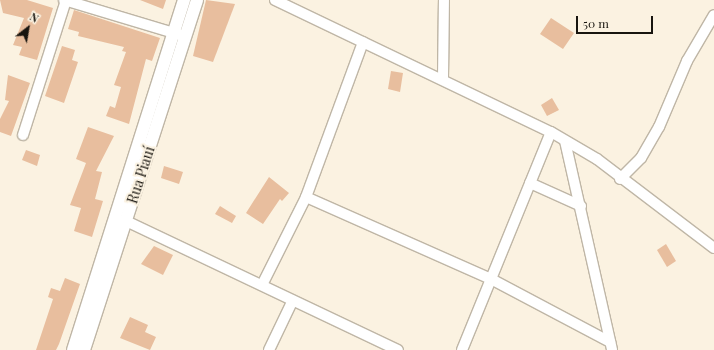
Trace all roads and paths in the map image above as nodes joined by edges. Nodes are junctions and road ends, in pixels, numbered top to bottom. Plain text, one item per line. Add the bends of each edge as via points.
1 (65, 0) edge
2 (184, 0) edge
3 (197, 0) edge
4 (275, 0) edge
5 (444, 0) edge
6 (714, 15) edge
7 (180, 35) junction
8 (363, 42) junction
9 (443, 78) junction
10 (550, 132) junction
11 (22, 135) dead end
12 (565, 141) junction
13 (620, 179) junction
14 (530, 183) junction
15 (306, 197) junction
16 (581, 206) junction
17 (126, 221) junction
18 (714, 248) edge
19 (491, 279) junction
20 (262, 285) junction
21 (293, 300) junction
22 (611, 346) edge
23 (73, 350) edge
24 (84, 350) edge
25 (270, 350) edge
26 (398, 350) edge
27 (462, 350) edge

1 - 7 street
1 - 11 street
2 - 7 main road, Rua Piauí
3 - 7 main road, Rua Piauí
4 - 8 street
5 - 9 street
6 - 13 street via 687,61 648,145 635,165
7 - 17 main road, Rua Piauí
7 - 23 main road
8 - 9 street
8 - 15 street
9 - 10 street
10 - 12 street
10 - 14 street
12 - 13 street via 597,159
12 - 16 street
13 - 18 street
14 - 16 street
14 - 19 street
15 - 19 street
15 - 20 street
16 - 22 street
17 - 20 street
17 - 24 main road, Rua Piauí
19 - 22 street
19 - 27 street
20 - 21 street
21 - 25 street
21 - 26 street

